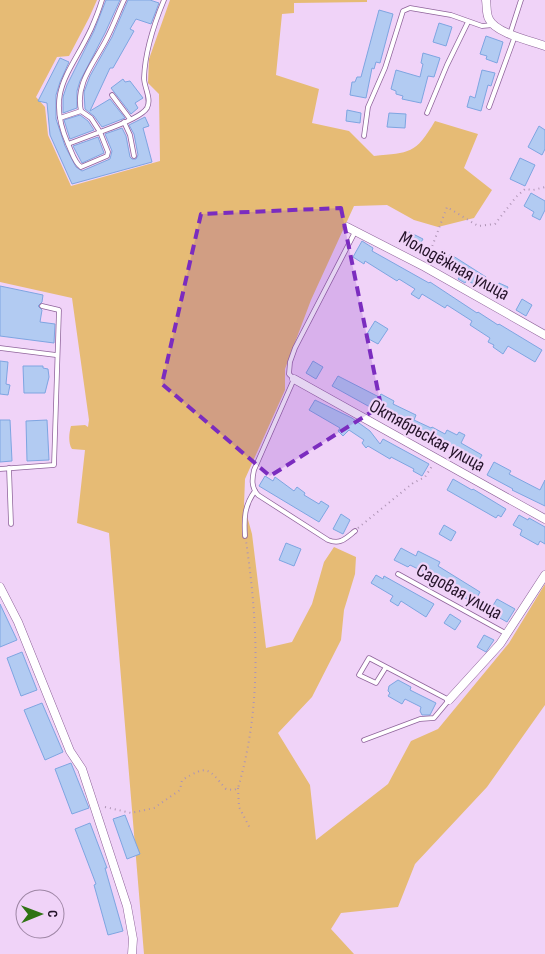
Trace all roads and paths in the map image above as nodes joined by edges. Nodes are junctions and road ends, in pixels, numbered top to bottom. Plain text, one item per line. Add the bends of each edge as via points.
1 (102, 0) edge
2 (124, 0) edge
3 (164, 0) edge
4 (486, 0) edge
5 (521, 0) edge
6 (468, 22) junction
7 (493, 25) junction
8 (513, 35) junction
9 (545, 46) edge
10 (112, 95) dead end
11 (489, 107) dead end
12 (81, 112) junction
13 (427, 113) dead end
14 (60, 118) junction
15 (130, 119) junction
16 (124, 122) junction
17 (100, 132) junction
18 (364, 136) dead end
19 (68, 144) junction
20 (134, 156) dead end
21 (545, 187) edge
22 (347, 227) dead end
23 (356, 232) junction
24 (424, 267) junction
25 (42, 306) dead end
26 (545, 335) edge
27 (0, 348) edge
28 (56, 355) junction
29 (294, 379) junction
30 (436, 460) junction
31 (9, 468) junction
32 (0, 469) edge
33 (255, 491) junction
34 (545, 519) edge
35 (11, 524) dead end
36 (355, 531) joint
37 (245, 536) joint
38 (398, 574) dead end
39 (545, 575) edge
40 (0, 587) edge
41 (507, 634) junction
42 (386, 667) junction
43 (449, 700) junction
44 (364, 740) dead end
45 (238, 788) junction
46 (106, 807) dead end
47 (251, 830) dead end
48 (132, 954) edge

1 - 14 lane via 91,29 64,77 60,92
2 - 12 lane via 108,38 82,81
3 - 15 lane via 146,57 144,79 148,107
4 - 7 street via 489,20
5 - 8 lane
6 - 7 lane
6 - 13 lane
6 - 18 lane via 451,15 410,8 403,11 385,68 368,107
7 - 8 street
8 - 9 street
8 - 11 lane
10 - 15 lane
12 - 14 lane
12 - 17 lane via 91,118
14 - 19 lane
15 - 16 lane
16 - 17 lane
16 - 20 lane
17 - 19 lane
17 - 19 lane via 108,152 106,156 81,167 76,164
21 - 24 path via 525,189 495,224 478,226 447,207
22 - 23 street, Молодёжная улица
23 - 24 street, Молодёжная улица
23 - 29 lane via 295,348 289,374
24 - 26 street, Молодёжная улица
25 - 28 lane via 59,310
27 - 28 lane
28 - 31 lane via 54,465
29 - 30 street, Октябрьская улица
29 - 33 lane via 254,470 252,482
30 - 34 street, Октябрьская улица
30 - 36 path via 425,477 413,483
31 - 32 lane
31 - 35 lane
33 - 36 lane via 335,543
33 - 37 lane via 248,501 244,518
37 - 45 path via 255,610 256,658 252,712
38 - 41 lane, Садовая улица
39 - 41 street
40 - 48 street via 18,622 70,751 82,769 127,906 133,939
41 - 43 street
42 - 42 lane via 369,658 359,675 376,683
42 - 43 lane
43 - 44 lane via 434,718 420,718
45 - 46 path via 226,789 210,770 205,770 182,780 180,790 154,808 131,813
45 - 47 path via 239,807

